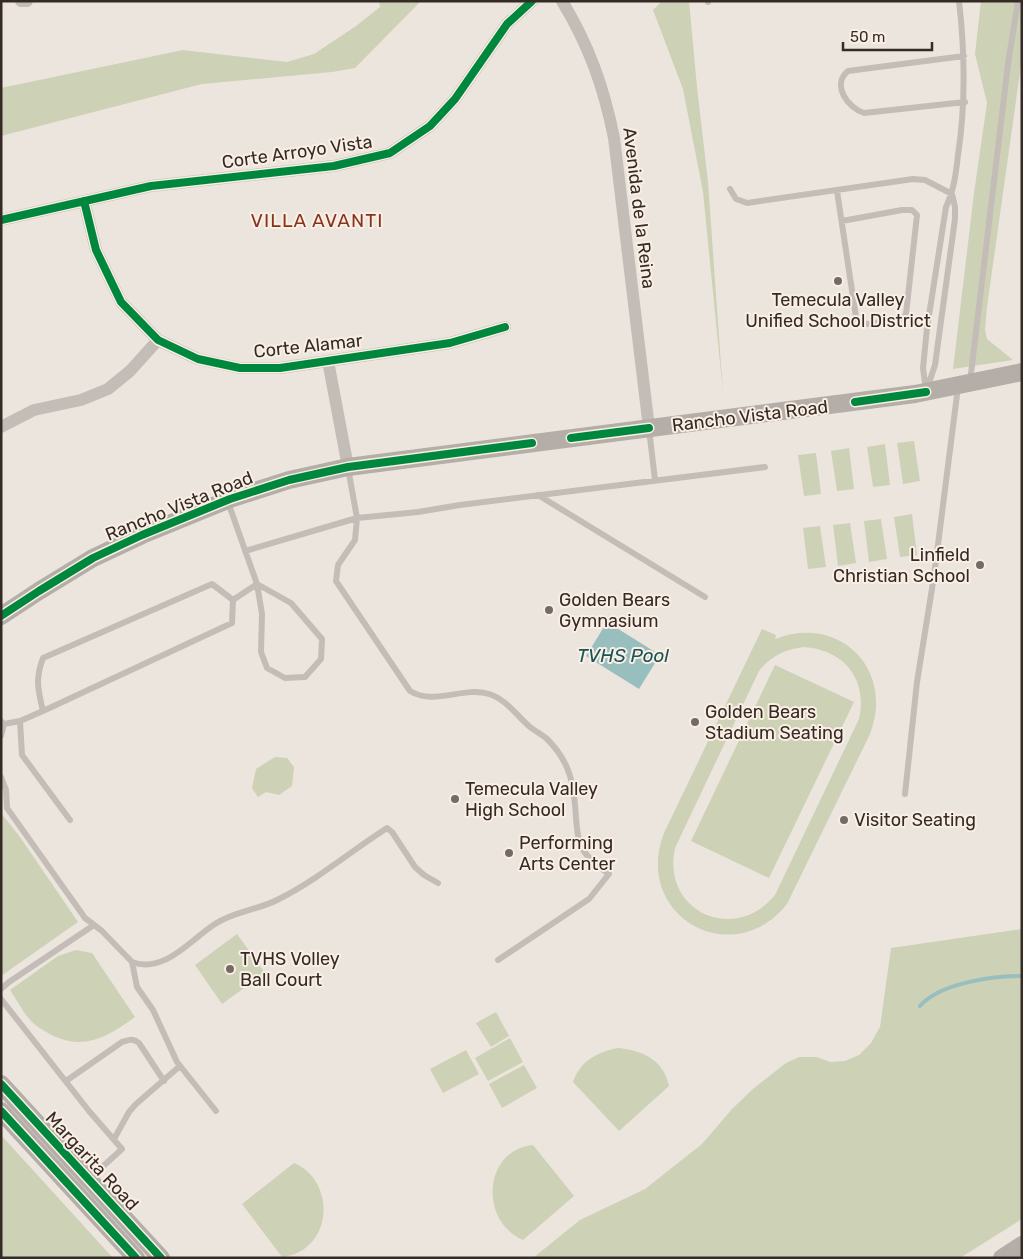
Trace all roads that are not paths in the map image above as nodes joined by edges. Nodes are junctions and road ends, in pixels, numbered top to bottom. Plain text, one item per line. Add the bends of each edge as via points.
1 (21, 1) edge
2 (27, 1) edge
3 (532, 1) edge
4 (562, 1) edge
5 (959, 1) edge
6 (1018, 1) edge
7 (964, 56) junction
8 (965, 102) junction
9 (730, 189) dead end
10 (836, 191) junction
11 (952, 194) junction
12 (84, 200) junction
13 (1, 220) edge
14 (842, 221) junction
15 (505, 327) dead end
16 (158, 340) junction
17 (328, 361) junction
18 (1022, 372) edge
19 (964, 385) junction
20 (926, 392) junction
21 (1, 427) edge
22 (649, 428) junction
23 (348, 467) junction
24 (765, 467) dead end
25 (655, 480) junction
26 (538, 495) junction
27 (227, 500) junction
28 (357, 518) junction
29 (245, 551) junction
30 (257, 584) junction
31 (704, 597) dead end
32 (233, 600) junction
33 (1, 616) edge
34 (43, 710) junction
35 (20, 721) junction
36 (2, 722) edge
37 (1, 736) edge
38 (1, 777) edge
39 (905, 794) dead end
40 (70, 820) dead end
41 (438, 883) dead end
42 (94, 925) junction
43 (498, 960) dead end
44 (132, 962) junction
45 (1, 989) edge
46 (1, 999) edge
47 (180, 1066) junction
48 (66, 1081) junction
49 (164, 1081) junction
50 (1, 1084) edge
51 (1, 1111) edge
52 (216, 1111) dead end
53 (114, 1139) junction
54 (89, 1179) junction
55 (1022, 1245) edge
56 (136, 1258) edge
57 (161, 1258) edge
58 (1002, 1258) edge

1 - 2 street
3 - 12 street, Corte Arroyo Vista via 507,24 456,99 430,126 390,153 334,166 150,186
4 - 22 street, Avenida de la Reina via 595,65 614,138
5 - 7 lane
6 - 19 lane
7 - 8 lane
7 - 8 lane via 848,71 841,83 846,101 864,113
8 - 11 lane
9 - 10 lane via 736,199 747,202
10 - 11 lane via 913,179 925,180
10 - 14 lane
11 - 20 lane via 955,207 953,228 935,366
11 - 20 lane via 946,207 927,328 923,368
12 - 13 street, Corte Arroyo Vista
12 - 16 street, Corte Alamar via 96,250 121,302
14 - 14 lane via 856,318 860,323 868,324 902,319 906,314 918,215 912,210 902,210
15 - 17 street, Corte Alamar via 450,343
16 - 17 street, Corte Alamar via 198,359 240,368 280,368
16 - 21 street via 130,371 108,389 81,400 34,410
17 - 23 street
18 - 19 main road, Rancho Vista Road
19 - 20 main road, Rancho Vista Road
19 - 39 lane via 917,682
20 - 22 main road, Rancho Vista Road
22 - 23 main road, Rancho Vista Road
22 - 25 lane
23 - 27 main road, Rancho Vista Road via 289,480
23 - 28 lane
24 - 25 lane
25 - 26 lane
26 - 28 lane
26 - 31 lane
27 - 29 lane
27 - 33 main road, Rancho Vista Road via 93,558
28 - 29 lane
28 - 43 lane via 355,540 338,565 336,581 410,691 429,696 480,692 497,698 545,738 570,774 581,847 599,868 609,874 589,899
29 - 30 lane
30 - 30 lane via 262,614 261,652 267,668 285,678 305,677 321,659 322,639 290,603
30 - 32 lane
32 - 34 lane via 232,623
32 - 34 lane via 212,584 44,658 38,672
34 - 35 lane
35 - 36 lane
35 - 40 lane via 22,755
36 - 37 lane
38 - 42 lane via 7,808 85,918
41 - 44 lane via 415,867 388,828 278,900 216,923 182,950 160,962 140,965
42 - 44 lane
42 - 45 lane
44 - 47 lane via 137,987 154,1010
46 - 48 lane
47 - 49 lane
47 - 52 lane
48 - 49 lane via 130,1039 139,1043
48 - 53 lane
49 - 53 lane via 129,1112
50 - 54 main road, Margarita Road
51 - 56 main road, Margarita Road
53 - 54 lane via 122,1149
54 - 57 main road, Margarita Road
55 - 58 main road

